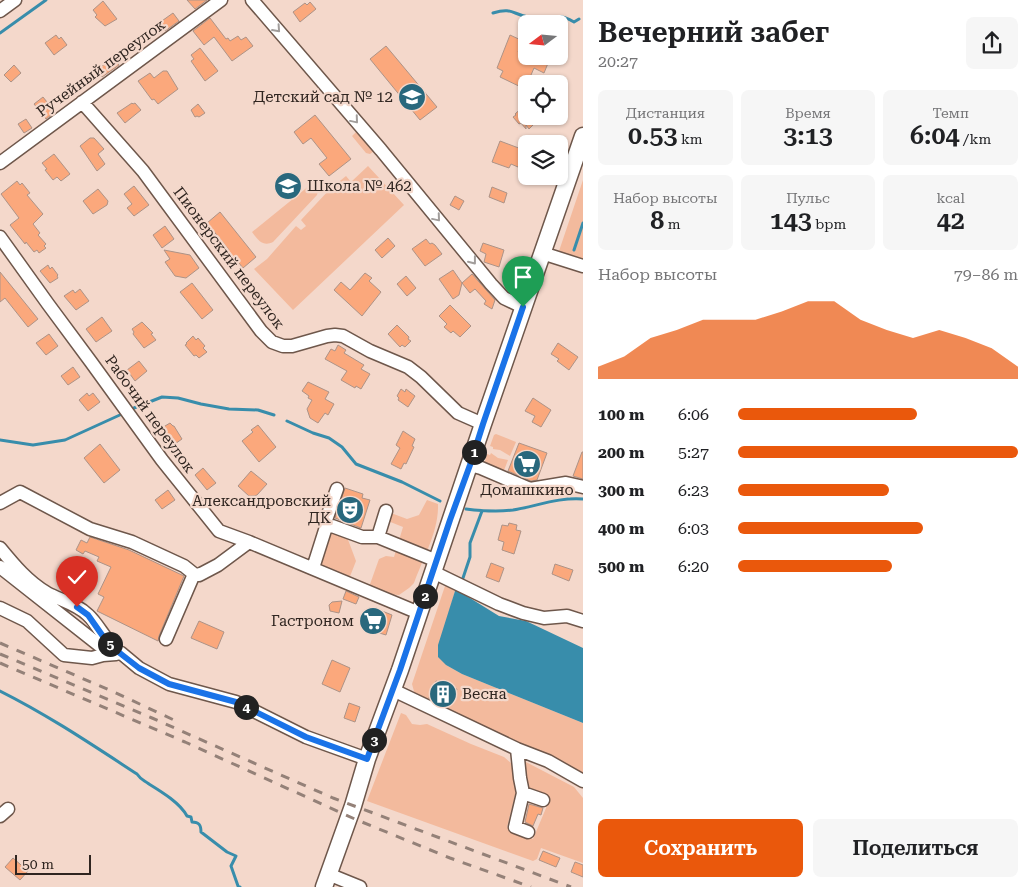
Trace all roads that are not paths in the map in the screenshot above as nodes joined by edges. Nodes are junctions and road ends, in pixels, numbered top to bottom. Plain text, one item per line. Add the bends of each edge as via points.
1 (15, 0) edge
2 (222, 0) edge
3 (252, 0) edge
4 (0, 11) edge
5 (82, 102) junction
6 (583, 136) edge
7 (0, 163) edge
8 (0, 236) edge
9 (542, 253) junction
10 (583, 266) edge
11 (523, 307) junction
12 (483, 424) junction
13 (470, 465) junction
14 (583, 487) edge
15 (337, 489) dead end
16 (0, 503) edge
17 (386, 511) dead end
18 (326, 527) junction
19 (378, 537) junction
20 (249, 542) junction
21 (0, 548) edge
22 (435, 567) junction
23 (0, 568) edge
24 (313, 568) junction
25 (194, 574) junction
26 (0, 608) edge
27 (419, 613) junction
28 (583, 621) edge
29 (166, 639) dead end
30 (121, 654) junction
31 (393, 690) junction
32 (517, 749) junction
33 (367, 759) junction
34 (583, 781) edge
35 (522, 793) junction
36 (543, 800) dead end
37 (528, 832) dead end
38 (326, 881) edge
39 (360, 887) edge

1 - 4 street
2 - 5 street, Ручейный переулок
3 -> 11 street via 491,284 504,298
5 - 7 street, Ручейный переулок
5 - 12 street, Пионерский переулок via 143,171 272,342 292,346 327,336 343,336 408,367 458,413
6 - 9 main road
8 - 20 street, Рабочий переулок via 198,507 219,531
9 - 10 street
9 - 11 main road
11 - 12 main road
12 - 13 main road
13 - 14 street via 530,489 566,483
13 - 22 main road
15 - 18 street
16 - 25 street via 20,492 90,529 132,542 184,566
17 - 19 street
18 - 19 street via 332,526 362,537
18 - 24 street
19 - 22 street
20 - 24 street, Рабочий переулок
20 - 25 street via 218,565 200,575
21 - 30 street via 29,580 88,615 107,642
22 - 27 main road
22 - 28 street via 499,604 523,613 544,618 567,616
23 - 30 street via 99,645
24 - 27 street, Рабочий переулок
25 - 29 street
26 - 30 street via 27,622 64,655 92,658
27 - 31 main road
30 - 33 street via 169,684 236,702 306,737
31 - 32 street
31 - 33 main road
32 - 34 street via 548,761
32 - 35 street
33 - 38 main road
35 - 36 street
35 - 37 street via 515,827
38 - 39 street

